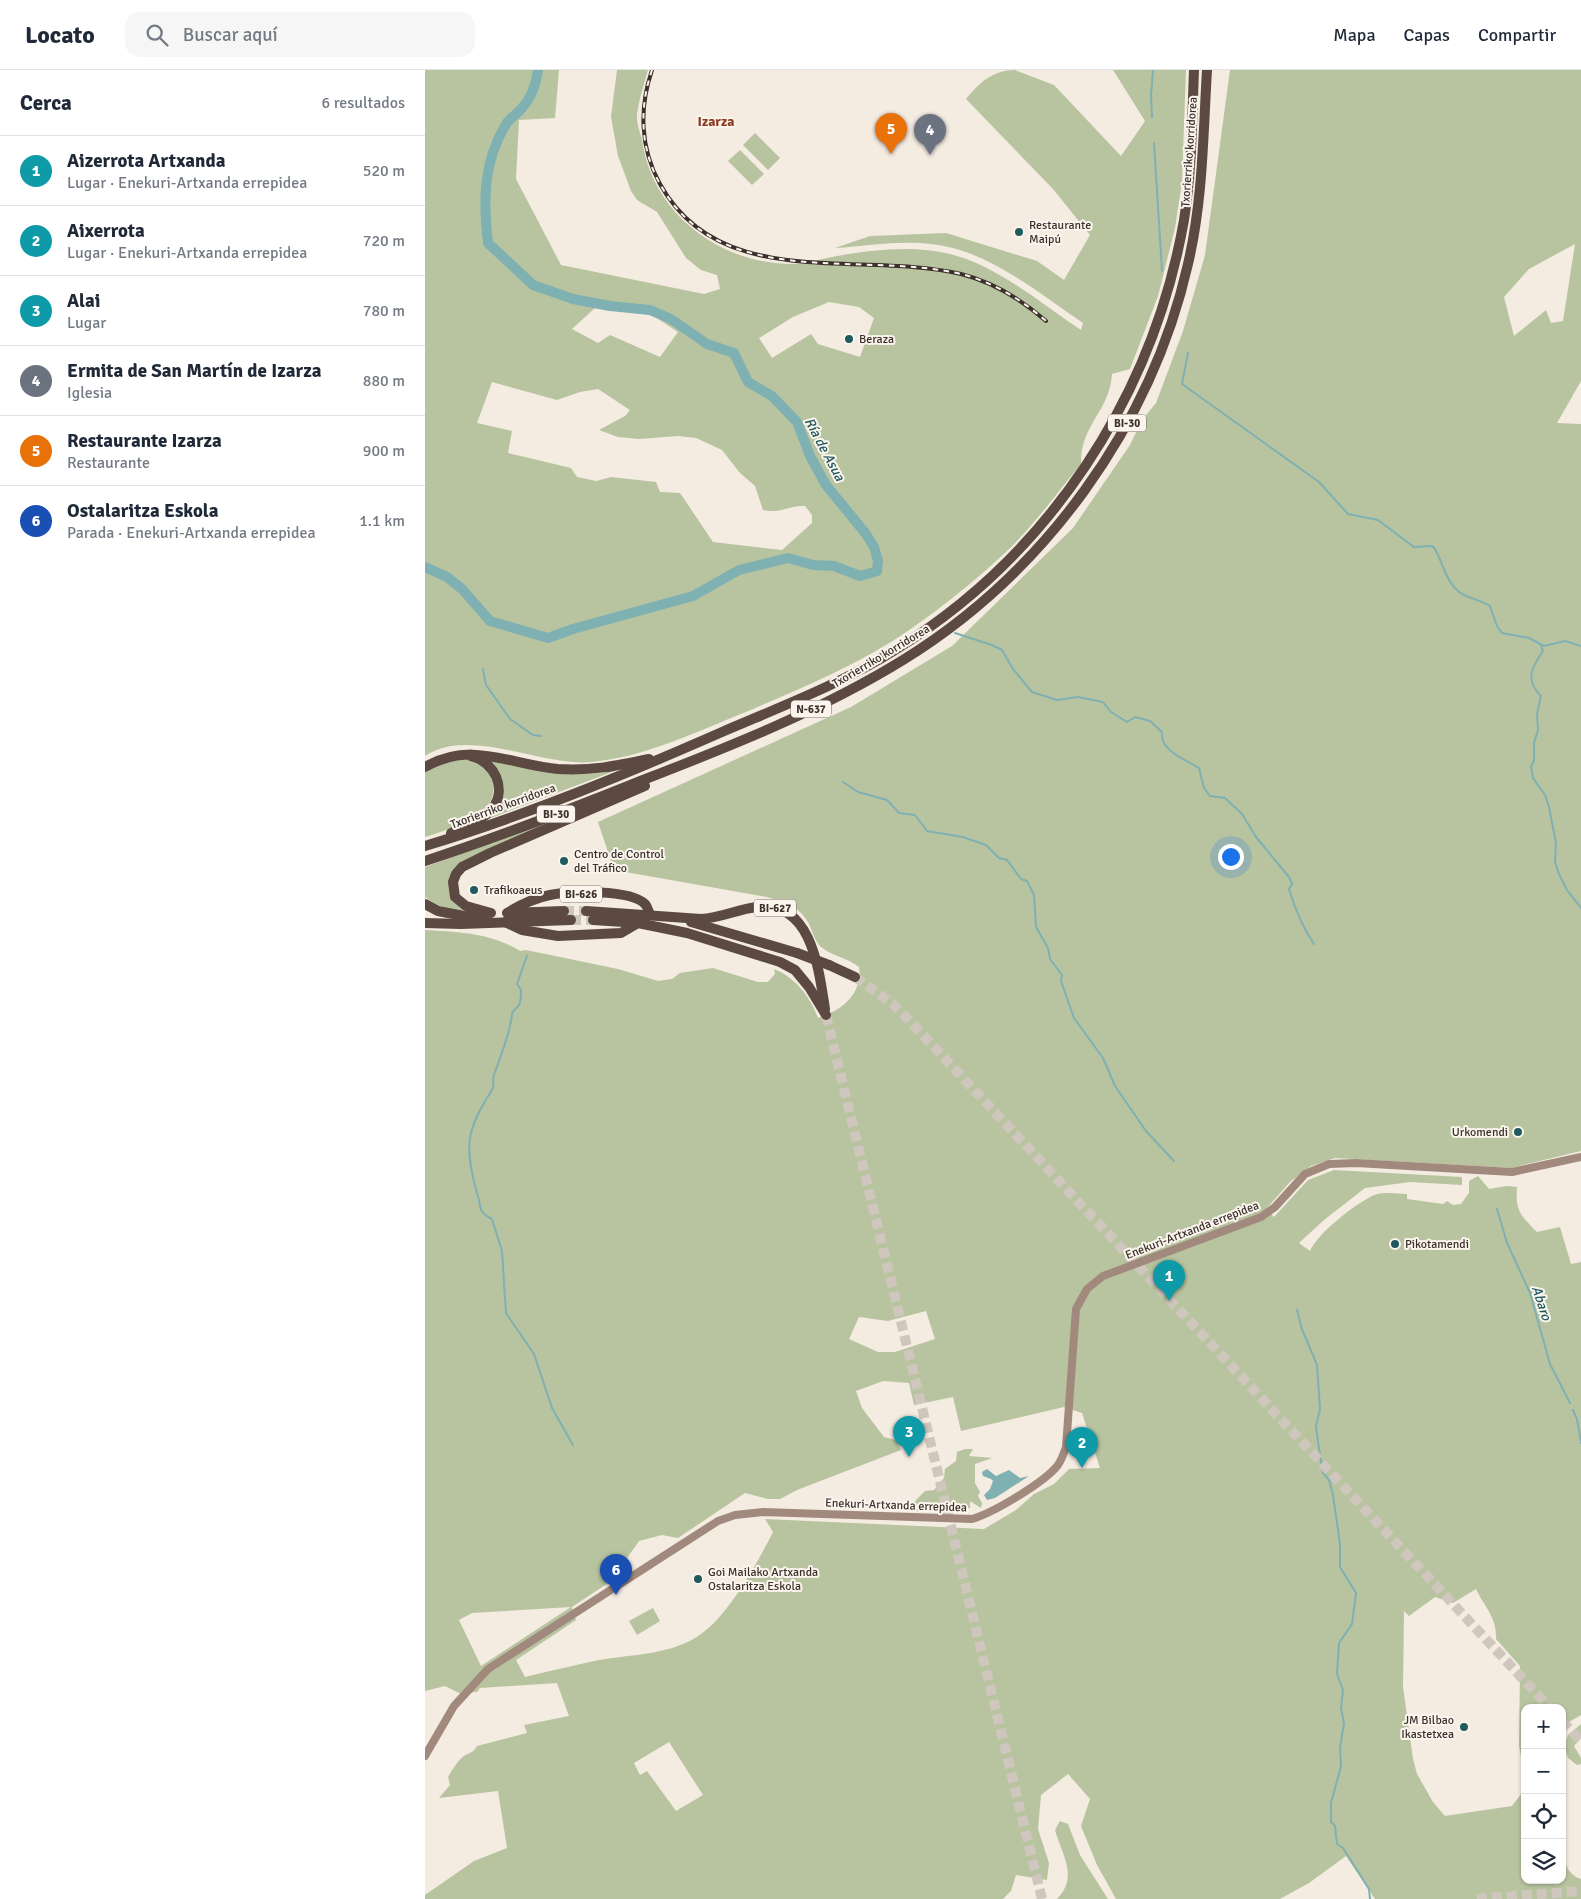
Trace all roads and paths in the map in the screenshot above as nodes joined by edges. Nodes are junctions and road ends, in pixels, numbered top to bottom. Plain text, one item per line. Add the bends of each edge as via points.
1 (1194, 70) edge
2 (1207, 70) edge
3 (883, 672) joint
4 (738, 742) joint
5 (463, 755) junction
6 (667, 756) junction
7 (686, 764) junction
8 (425, 767) edge
9 (425, 845) edge
10 (425, 861) edge
11 (425, 904) edge
12 (564, 911) tunnel mouth
13 (586, 911) tunnel mouth
14 (651, 914) junction
15 (506, 917) junction
16 (490, 918) junction
17 (571, 920) tunnel mouth
18 (593, 920) tunnel mouth
19 (425, 923) edge
20 (638, 923) junction
21 (692, 923) junction
22 (855, 977) tunnel mouth
23 (1581, 1157) edge
24 (425, 1756) edge

1 - 6 highway, Txorierriko korridorea / BI-30 via 1187,200 1176,262 1160,317 1121,408 1068,492 1032,536 987,581 914,638 829,686
2 - 3 highway, Txorierriko korridorea / BI-30 via 1201,183 1188,264 1162,348 1128,422 1087,487 1027,560 959,622
3 - 4 highway, Txorierriko korridorea / N-637
4 - 7 highway, Txorierriko korridorea / BI-30
5 - 6 highway via 490,755 555,769 583,770
5 - 8 highway via 446,757
5 - 9 highway via 484,762 494,772 499,786 496,802 471,824
6 - 9 highway, Txorierriko korridorea / BI-30 via 511,818
7 - 10 highway, Txorierriko korridorea / BI-30 via 511,832
7 - 16 highway via 644,787 462,867 453,882 455,897
11 - 16 highway via 438,911
12 - 15 highway, BI-626
13 - 14 highway, BI-626
14 - 15 highway, BI-626 via 645,904 613,893 550,895 527,902
14 - 20 highway, BI-627 via 714,918 759,906 785,912 806,932 815,957 826,1015 795,970 780,962 687,933
14 - 21 highway, BI-626
15 - 16 highway, BI-626
15 - 17 highway, BI-626
15 - 20 highway, BI-626 via 522,930 558,936 621,933
16 - 19 highway via 461,924
18 - 20 highway, BI-626
20 - 21 highway, BI-626
21 - 22 highway, BI-626, bridge via 797,953
23 - 24 street, Enekuri-Artxanda errepidea via 1512,1172 1329,1164 1305,1174 1275,1207 1261,1217 1103,1276 1087,1289 1076,1309 1066,1447 1058,1464 1042,1479 997,1508 972,1518 763,1512 735,1515 718,1521 488,1669 454,1706

